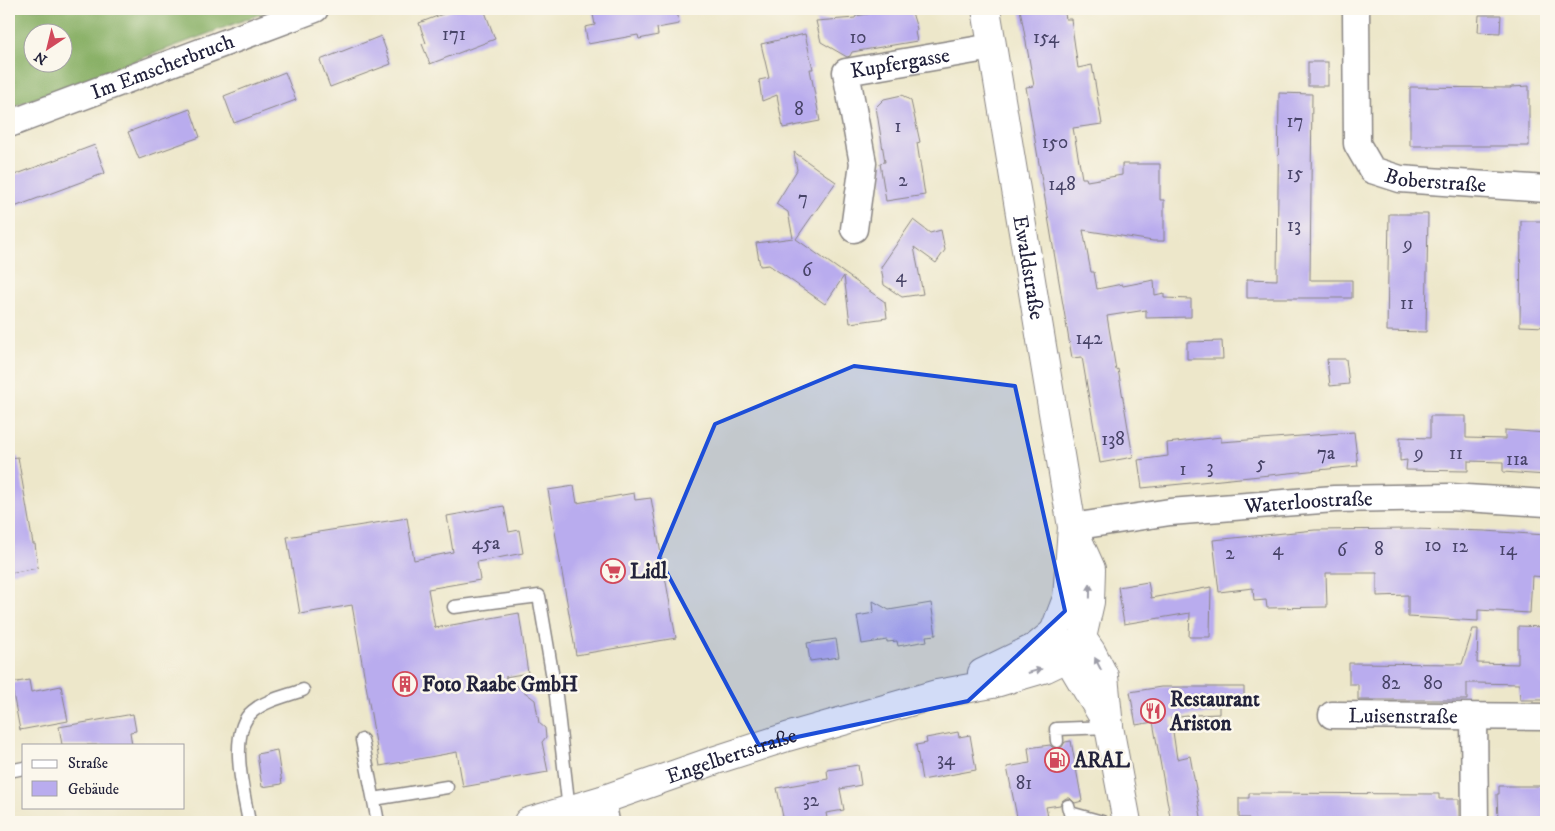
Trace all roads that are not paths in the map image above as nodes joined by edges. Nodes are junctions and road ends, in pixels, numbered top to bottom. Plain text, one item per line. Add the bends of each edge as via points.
1 (315, 9) edge
2 (986, 9) edge
3 (1356, 9) edge
4 (992, 47) junction
5 (9, 124) edge
6 (1546, 189) edge
7 (854, 229) dead end
8 (1546, 503) edge
9 (1072, 527) junction
10 (454, 607) dead end
11 (1054, 632) junction
12 (1074, 648) junction
13 (303, 690) dead end
14 (937, 694) junction
15 (1332, 715) dead end
16 (1474, 717) junction
17 (1546, 717) edge
18 (1110, 727) junction
19 (362, 740) dead end
20 (1057, 741) dead end
21 (22, 768) edge
22 (9, 771) edge
23 (447, 787) dead end
24 (374, 799) junction
25 (1068, 806) dead end
26 (569, 810) junction
27 (604, 811) edge
28 (249, 822) edge
29 (378, 822) edge
30 (528, 822) edge
31 (1102, 822) edge
32 (1127, 822) edge
33 (1475, 822) edge

1 - 5 street, Im Emscherbruch
2 - 4 main road, Ewaldstraße
3 - 6 street, Boberstraße via 1357,144 1372,170 1400,179
4 - 7 street, Kupfergasse via 846,72 863,163
4 - 9 main road, Ewaldstraße
8 - 9 street, Waterloostraße via 1450,497 1334,499 1170,512
9 - 11 main road, Ewaldstraße via 1067,598
12 -> 9 main road, Ewaldstraße via 1090,602 1091,569
10 - 26 lane via 538,596 556,696
11 - 12 main road
11 - 14 main road, Engelbertstraße via 1036,647
14 -> 12 main road, Engelbertstraße via 1046,668
12 - 18 main road via 1091,651 1104,676
13 - 28 lane via 260,706 245,719 239,740
14 - 27 main road, Engelbertstraße via 734,754
15 - 16 street, Luisenstraße
16 - 17 street, Luisenstraße
16 - 33 street, Luisenstraße
18 - 20 lane via 1056,729
18 - 32 main road
19 - 24 lane
21 - 22 lane
23 - 24 lane
24 - 29 lane
25 - 31 lane via 1070,813
26 - 27 main road, Engelbertstraße
26 - 30 main road, Engelbertstraße

